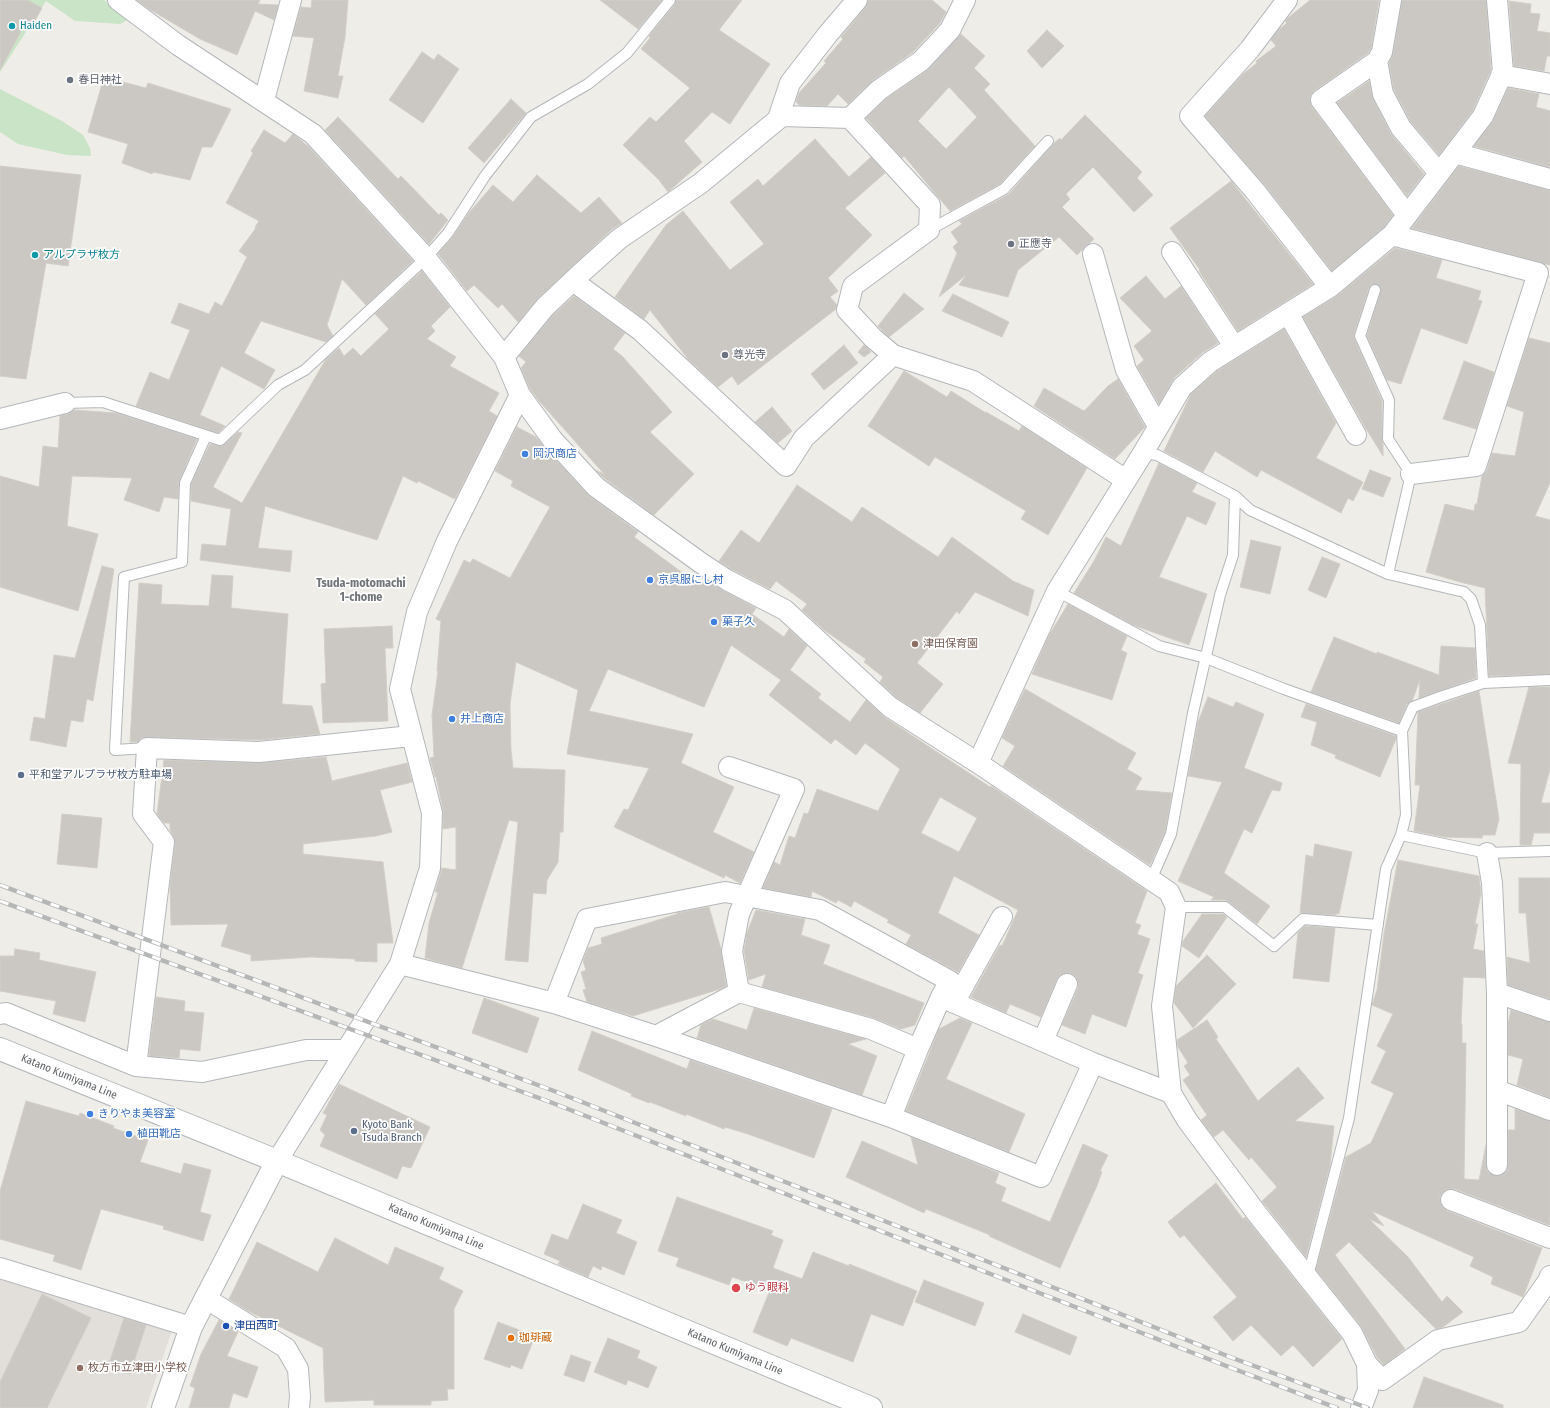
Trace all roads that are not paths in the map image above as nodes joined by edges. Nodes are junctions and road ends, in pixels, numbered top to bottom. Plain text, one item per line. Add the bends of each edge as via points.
1 (118, 0) edge
2 (291, 0) edge
3 (670, 0) edge
4 (857, 0) edge
5 (965, 0) edge
6 (1287, 0) edge
7 (1391, 0) edge
8 (1497, 0) edge
9 (1377, 61) junction
10 (1502, 75) junction
11 (1550, 84) edge
12 (264, 100) junction
13 (850, 118) junction
14 (778, 119) junction
15 (1048, 142) dead end
16 (1455, 153) junction
17 (1440, 173) junction
18 (1550, 179) edge
19 (1407, 215) junction
20 (930, 230) junction
21 (1392, 236) junction
22 (1172, 252) dead end
23 (1093, 254) dead end
24 (426, 258) junction
25 (573, 281) junction
26 (1330, 287) junction
27 (1375, 290) dead end
28 (1288, 313) junction
29 (1234, 346) junction
30 (893, 355) junction
31 (504, 357) junction
32 (520, 395) junction
33 (65, 403) joint
34 (0, 420) edge
35 (1158, 426) junction
36 (1356, 435) dead end
37 (206, 436) junction
38 (1143, 453) junction
39 (1411, 474) junction
40 (1126, 480) junction
41 (1235, 496) junction
42 (1388, 574) junction
43 (1058, 591) junction
44 (1206, 658) junction
45 (1550, 680) edge
46 (1483, 683) junction
47 (1402, 731) junction
48 (411, 736) junction
49 (147, 748) junction
50 (978, 763) junction
51 (729, 767) dead end
52 (1401, 835) junction
53 (1550, 851) edge
54 (1487, 853) junction
55 (1151, 880) junction
56 (747, 897) junction
57 (1176, 907) junction
58 (1002, 917) dead end
59 (1378, 925) junction
60 (400, 964) junction
61 (1067, 984) dead end
62 (739, 992) junction
63 (1497, 993) junction
64 (947, 1000) junction
65 (554, 1003) junction
66 (1550, 1011) edge
67 (0, 1014) edge
68 (656, 1036) junction
69 (1043, 1041) junction
70 (0, 1049) edge
71 (918, 1049) junction
72 (346, 1050) junction
73 (1093, 1063) junction
74 (136, 1066) junction
75 (1497, 1090) junction
76 (1171, 1093) junction
77 (1550, 1110) edge
78 (891, 1117) junction
79 (277, 1161) junction
80 (1498, 1165) dead end
81 (1451, 1200) dead end
82 (1550, 1238) edge
83 (0, 1268) edge
84 (1308, 1276) junction
85 (1550, 1276) edge
86 (205, 1298) junction
87 (191, 1327) junction
88 (1367, 1364) junction
89 (861, 1406) edge
90 (163, 1408) edge
91 (299, 1408) edge
92 (1361, 1408) edge

1 - 12 street via 178,45
2 - 12 street
3 - 24 lane via 627,53 588,84 531,117 485,176 448,233
4 - 14 street via 790,83
5 - 13 street via 950,30 921,61 879,90
6 - 26 street via 1250,49 1190,116 1255,191
7 - 9 street via 1382,52
8 - 10 street
9 - 17 street via 1383,94 1401,128
9 - 19 street via 1321,100
10 - 11 street
10 - 16 street via 1483,116
12 - 24 street via 313,134
13 - 14 street via 782,116
13 - 20 street via 930,205
14 - 25 street via 701,183 619,240
15 - 20 lane via 1004,189
16 - 17 street
16 - 18 street
17 - 19 street
19 - 21 street
20 - 30 street via 853,286 847,310
21 - 26 street
21 - 39 street via 1538,273 1476,466
22 - 29 street
23 - 35 street via 1126,370
24 - 31 street
24 - 37 lane via 305,370 278,386 220,440
25 - 30 street via 640,330 786,466 804,438
25 - 31 street via 545,307
26 - 28 street
27 - 39 lane via 1360,336 1389,400 1388,440
28 - 29 street
28 - 36 street
29 - 35 street via 1210,362 1182,387
30 - 40 street via 972,381
31 - 32 street
32 - 48 street via 447,541 417,612 400,689
32 - 50 street via 552,439 596,487 700,563 785,610 890,707
33 - 34 street
33 - 37 lane via 103,402
35 - 38 street
37 - 49 lane via 185,482 182,562 124,577 114,750
38 - 40 street
38 - 41 lane via 1157,455
39 - 42 lane
40 - 43 street
41 - 42 lane via 1250,510
41 - 44 lane via 1233,555 1220,595
42 - 46 lane via 1464,592 1471,599 1480,625
43 - 44 lane via 1160,646
43 - 50 street
44 - 47 lane
44 - 55 lane via 1193,713 1171,834
45 - 46 lane
46 - 47 lane via 1413,707
47 - 52 lane via 1406,815
48 - 49 street via 259,752
48 - 60 street via 432,813 430,868
49 - 74 street via 143,814 164,842
50 - 55 street
51 - 56 street via 794,789
52 - 54 lane
52 - 59 lane via 1386,869
53 - 54 lane
54 - 63 street via 1492,883
55 - 57 street via 1169,892
56 - 62 street via 739,914 732,951
56 - 64 street via 820,910 950,981
56 - 65 street via 725,892 587,919
57 - 59 lane via 1225,907 1274,946 1303,919
57 - 76 street via 1162,1006
58 - 64 street
59 - 84 lane via 1349,1118
60 - 65 street
60 - 72 street
61 - 69 street
62 - 68 street
62 - 71 street via 871,1030
63 - 66 street
63 - 75 street
64 - 69 street
64 - 71 street
65 - 68 street
67 - 74 street via 6,1013
68 - 78 street
69 - 73 street
70 - 79 main road, Katano Kumiyama Line
71 - 78 street
72 - 74 street via 306,1050 202,1072
72 - 79 street
73 - 76 street
73 - 78 street via 1041,1177
75 - 77 street
75 - 80 street
76 - 84 street via 1187,1120 1258,1216
79 - 86 main road
79 - 89 main road, Katano Kumiyama Line
81 - 82 street
83 - 87 street
84 - 88 street via 1352,1333
85 - 88 street via 1518,1322 1438,1340 1382,1380
86 - 87 main road
86 - 91 street via 286,1348 298,1369
87 - 90 main road
88 - 92 street via 1368,1390

